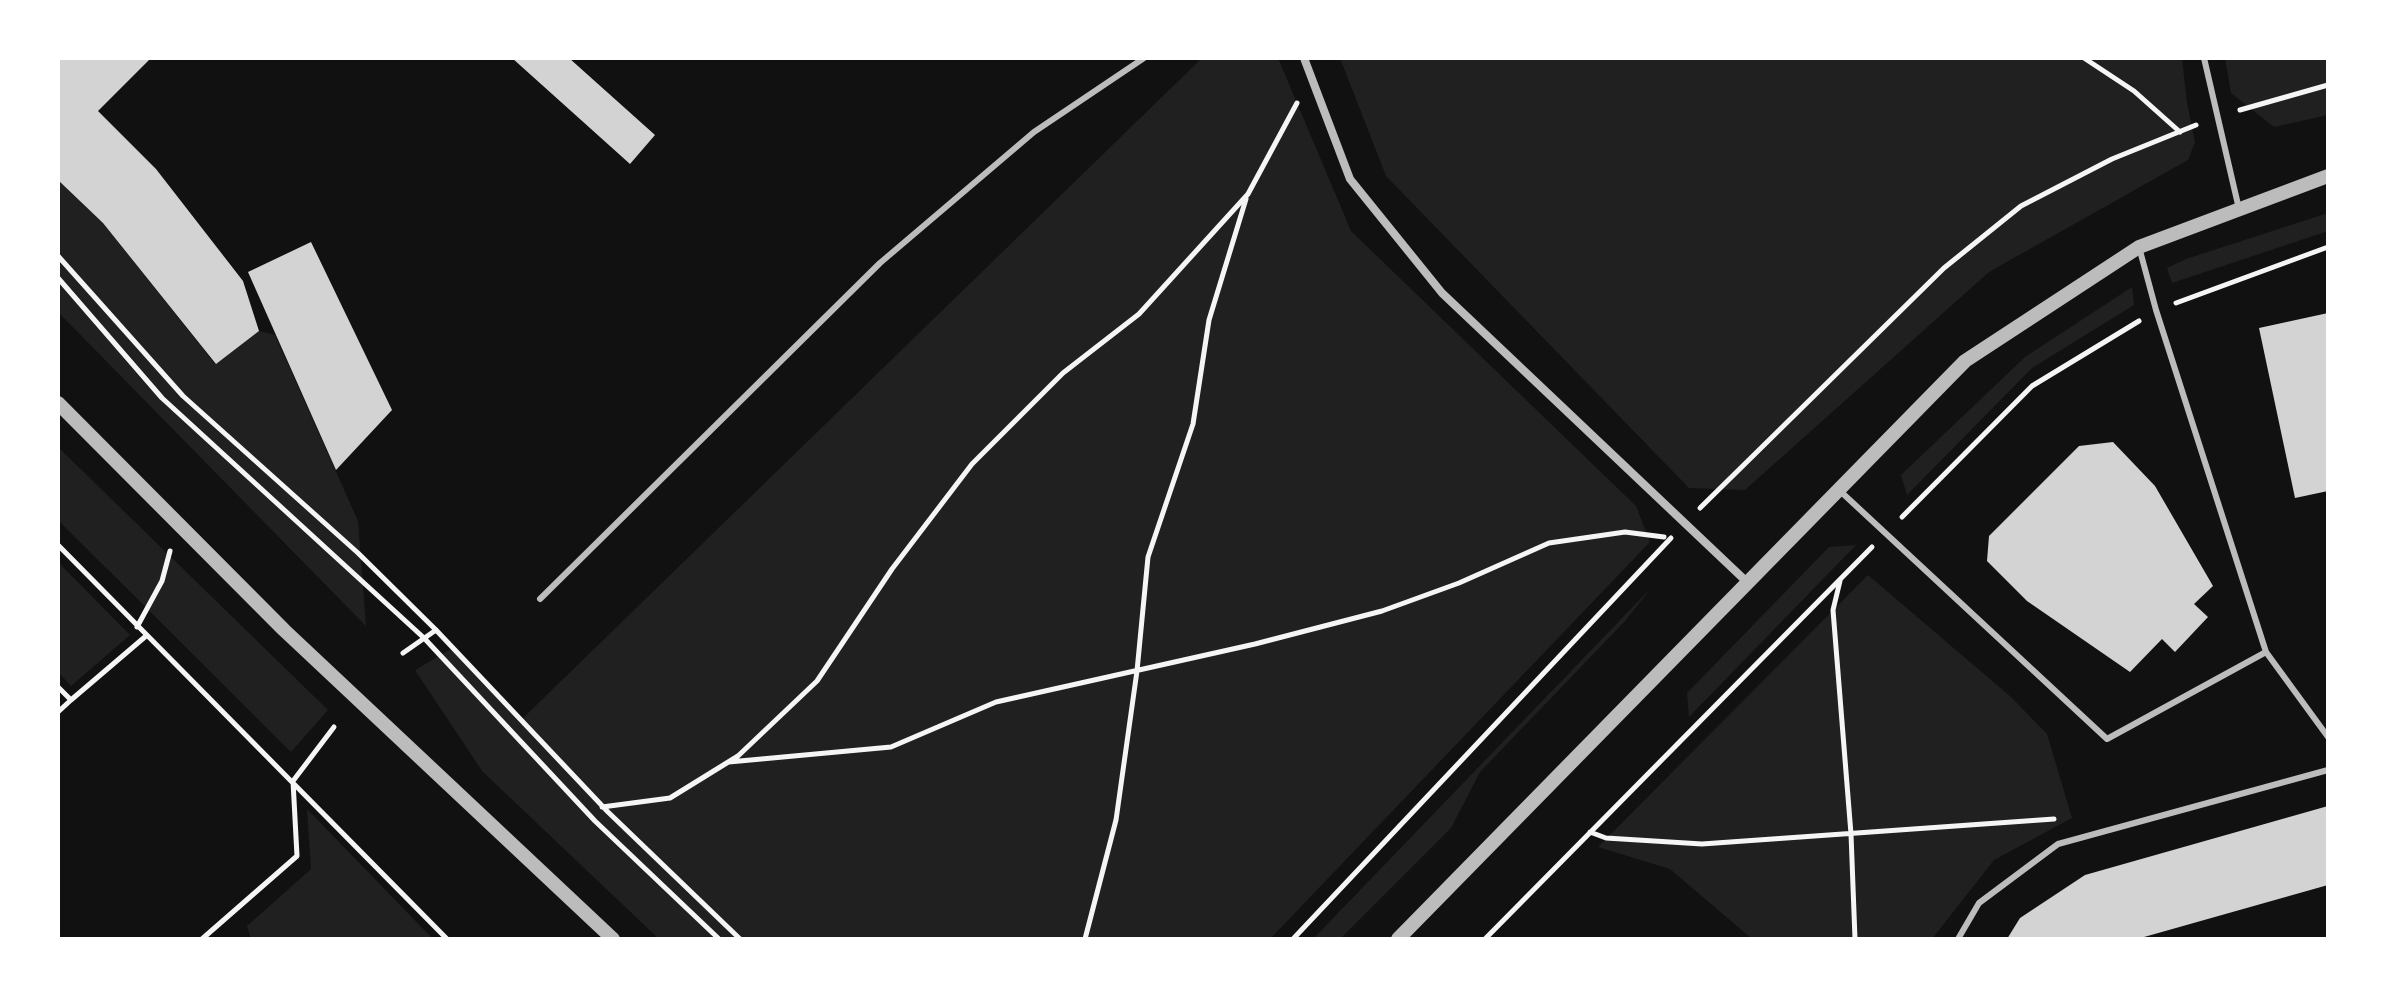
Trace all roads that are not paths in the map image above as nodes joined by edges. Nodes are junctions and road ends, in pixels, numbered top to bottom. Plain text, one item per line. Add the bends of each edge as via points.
1 (1144, 58) edge
2 (1304, 58) edge
3 (2204, 58) edge
4 (2328, 176) edge
5 (2239, 209) junction
6 (2139, 247) junction
7 (58, 403) edge
8 (1839, 490) junction
9 (1748, 584) junction
10 (540, 599) dead end
11 (2266, 652) junction
12 (2328, 737) edge
13 (2328, 770) edge
14 (613, 939) edge
15 (1398, 939) edge
16 (1958, 939) edge

1 - 10 lane via 1034,132 880,263
2 - 9 street via 1350,179 1442,293
3 - 5 lane
4 - 5 street
5 - 6 street
6 - 8 street via 1965,361
6 - 11 lane
7 - 14 street via 284,630
8 - 9 street
8 - 11 lane via 2107,739
9 - 15 street
11 - 12 lane
13 - 16 lane via 2058,844 1979,903

